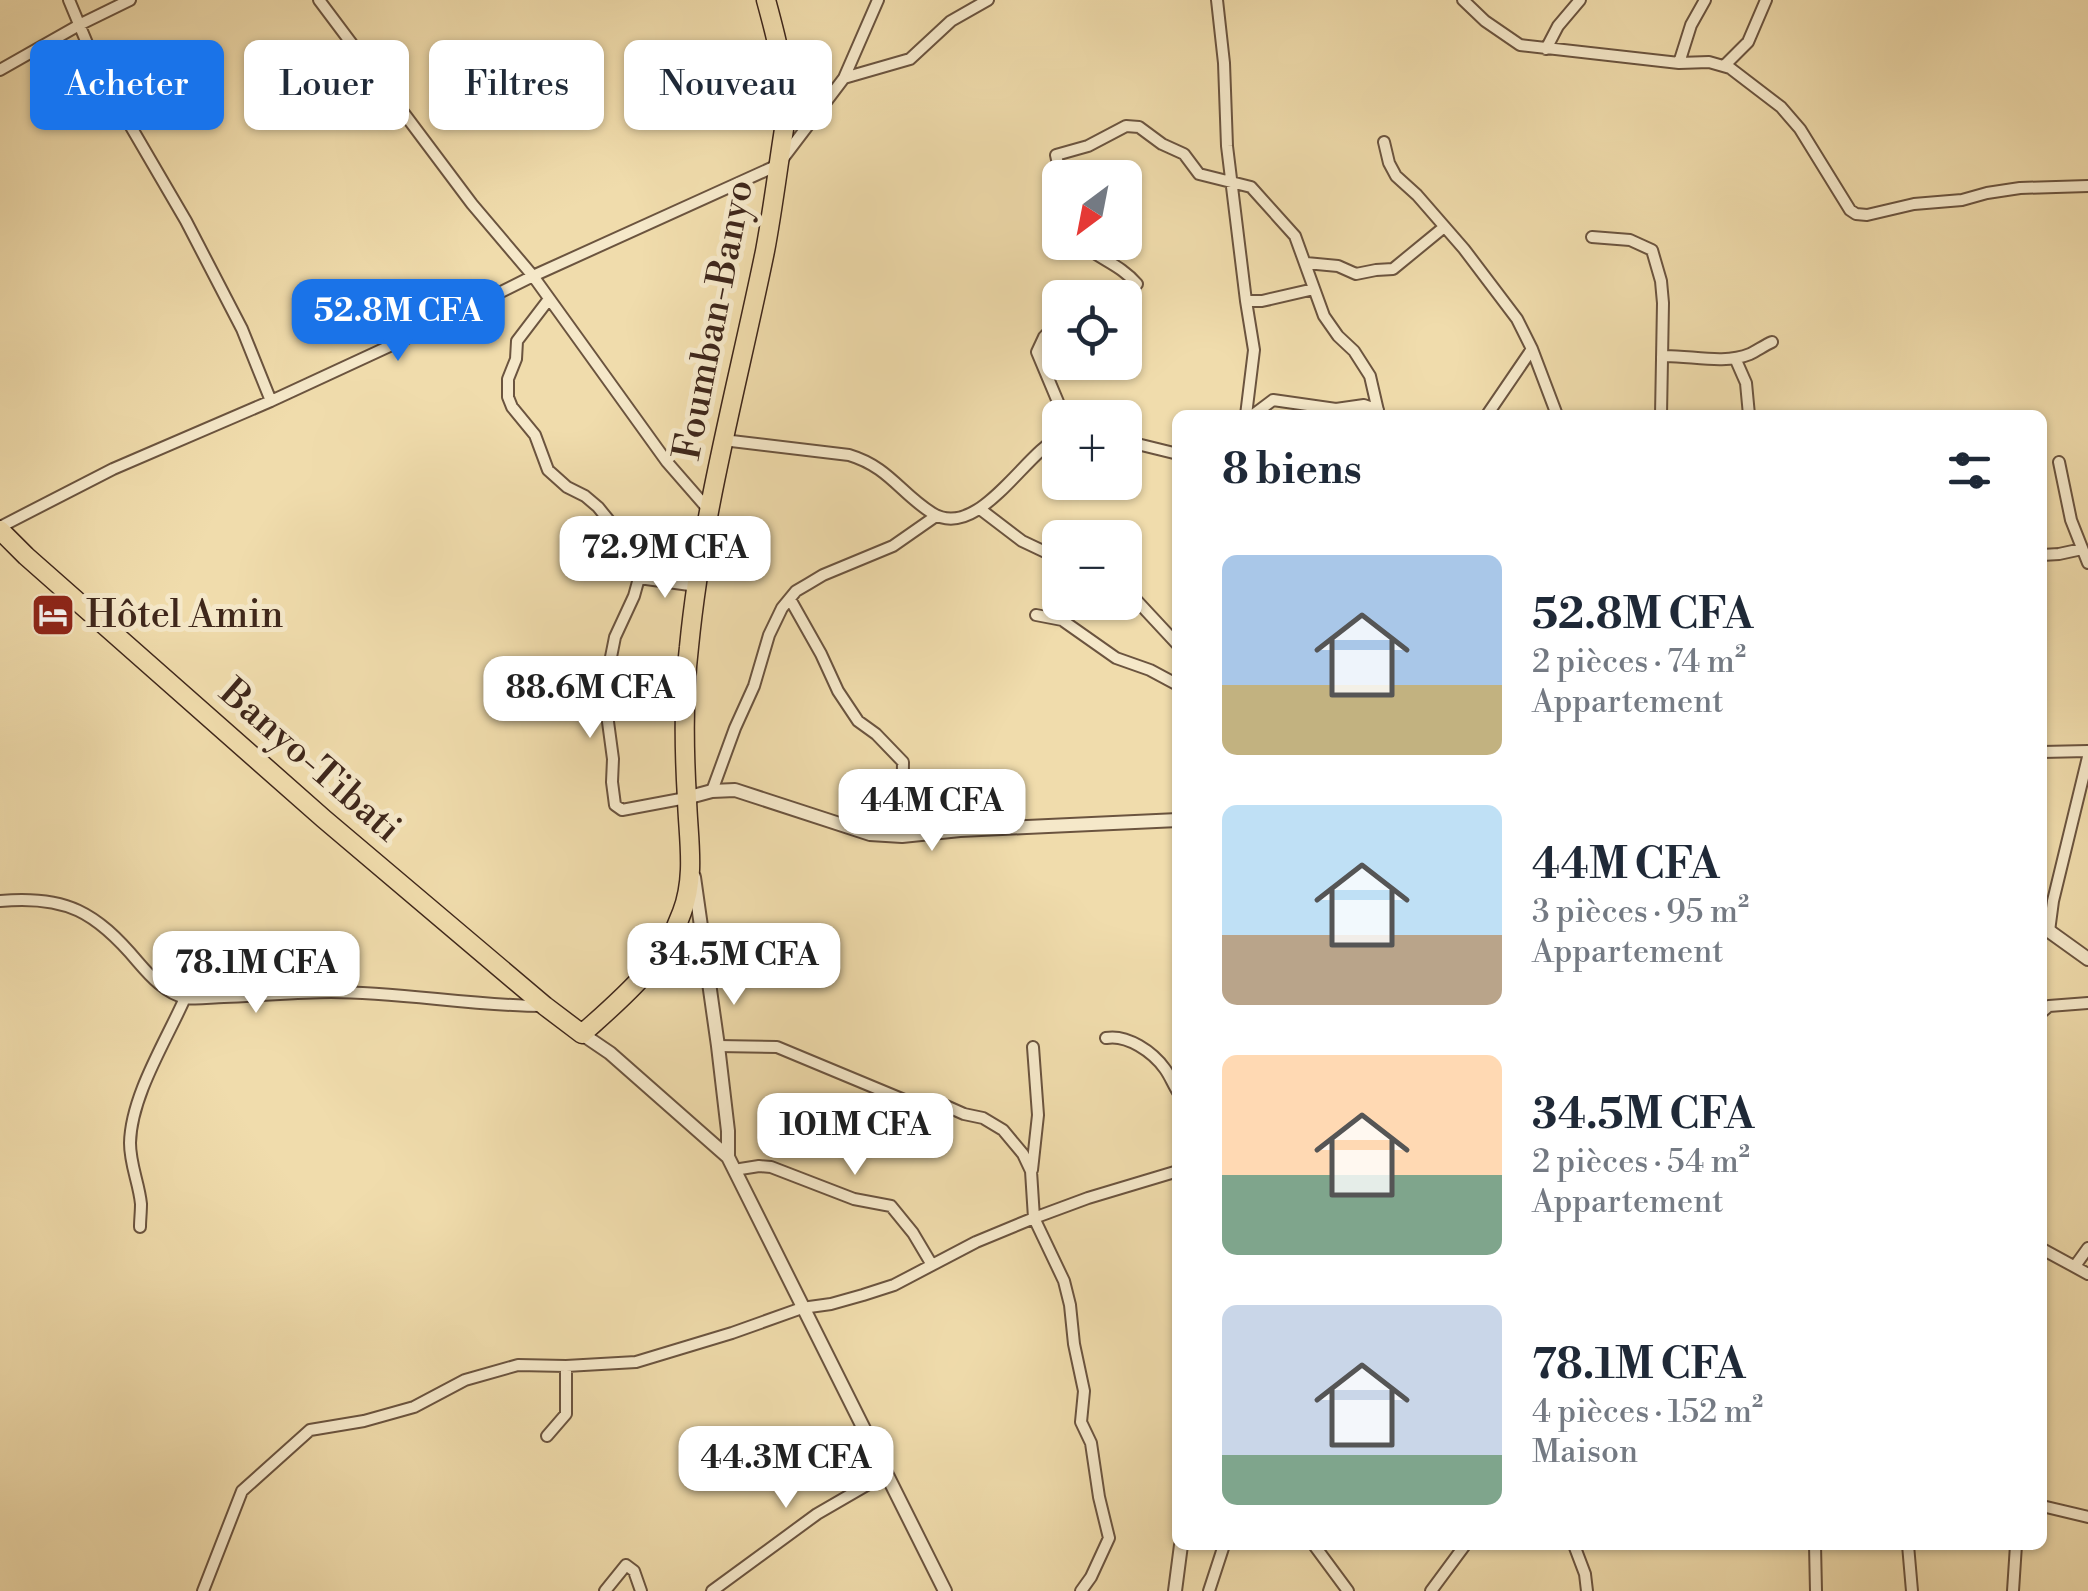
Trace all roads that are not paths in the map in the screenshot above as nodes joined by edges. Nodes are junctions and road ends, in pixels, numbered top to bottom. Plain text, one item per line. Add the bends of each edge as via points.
1 (69, 0) edge
2 (130, 0) edge
3 (319, 0) edge
4 (766, 0) edge
5 (878, 0) edge
6 (988, 0) edge
7 (1217, 0) edge
8 (1463, 0) edge
9 (1580, 0) edge
10 (1705, 0) edge
11 (1766, 0) edge
12 (81, 24) junction
13 (1546, 49) junction
14 (1679, 63) junction
15 (1724, 66) junction
16 (0, 70) edge
17 (844, 78) junction
18 (1384, 142) dead end
19 (1057, 160) edge
20 (778, 165) junction
21 (1232, 181) junction
22 (2088, 186) edge
23 (1443, 228) junction
24 (1592, 238) dead end
25 (1108, 260) edge
26 (1306, 263) junction
27 (532, 276) junction
28 (1133, 280) edge
29 (1314, 289) junction
30 (548, 300) junction
31 (1246, 302) junction
32 (1772, 342) dead end
33 (1532, 349) junction
34 (1662, 356) junction
35 (1734, 358) junction
36 (271, 400) junction
37 (1250, 410) edge
38 (1258, 410) edge
39 (1336, 410) edge
40 (1336, 410) edge
41 (1374, 410) edge
42 (1378, 410) edge
43 (1490, 410) edge
44 (1555, 410) edge
45 (1661, 410) edge
46 (1748, 410) edge
47 (724, 440) junction
48 (1142, 445) edge
49 (1042, 448) edge
50 (1172, 453) edge
51 (2060, 462) dead end
52 (980, 509) junction
53 (709, 510) junction
54 (936, 516) junction
55 (0, 528) edge
56 (2082, 549) junction
57 (1042, 550) edge
58 (2047, 554) edge
59 (2088, 563) edge
60 (639, 578) junction
61 (697, 586) junction
62 (790, 599) junction
63 (1142, 606) edge
64 (1036, 615) dead end
65 (1172, 639) edge
66 (1172, 682) edge
67 (2047, 752) edge
68 (2088, 754) edge
69 (712, 791) junction
70 (686, 798) junction
71 (1172, 820) edge
72 (902, 836) junction
73 (692, 862) junction
74 (0, 901) edge
75 (2047, 924) edge
76 (2047, 929) edge
77 (2088, 959) edge
78 (186, 998) junction
79 (2088, 1003) edge
80 (545, 1006) junction
81 (2047, 1008) edge
82 (582, 1034) junction
83 (1106, 1038) dead end
84 (718, 1046) junction
85 (1034, 1047) dead end
86 (1172, 1079) edge
87 (731, 1164) junction
88 (1032, 1171) junction
89 (1172, 1173) edge
90 (1034, 1218) junction
91 (140, 1228) dead end
92 (2088, 1248) edge
93 (2047, 1252) edge
94 (932, 1265) junction
95 (2075, 1266) junction
96 (2088, 1274) edge
97 (802, 1308) junction
98 (566, 1366) junction
99 (547, 1436) dead end
100 (886, 1474) junction
101 (2047, 1507) edge
102 (2088, 1517) edge
103 (1180, 1550) edge
104 (1222, 1550) edge
105 (1320, 1550) edge
106 (1461, 1550) edge
107 (1576, 1550) edge
108 (1814, 1550) edge
109 (1908, 1550) edge
110 (2016, 1550) edge
111 (203, 1591) edge
112 (605, 1591) edge
113 (641, 1591) edge
114 (712, 1591) edge
115 (945, 1591) edge
116 (1081, 1591) edge
117 (1175, 1591) edge
118 (1210, 1591) edge
119 (1348, 1591) edge
120 (1431, 1591) edge
121 (1587, 1591) edge
122 (1816, 1591) edge
123 (1912, 1591) edge
124 (2013, 1591) edge

1 - 12 street
2 - 12 street
3 - 27 street
4 - 20 highway, Foumban-Banyo via 786,110
5 - 17 street
6 - 17 street via 951,21 910,59
7 - 21 street
8 - 13 street via 1513,42
9 - 13 street
10 - 14 street
11 - 15 street via 1748,42
12 - 16 street
12 - 36 street via 100,72 242,328
13 - 14 street
14 - 15 street
15 - 22 street via 1781,107 1856,214 2020,188
17 - 20 street
18 - 23 street via 1391,170
19 - 21 street via 1126,126 1139,127 1184,154 1199,174
20 - 27 street
20 - 47 highway, Foumban-Banyo
21 - 26 street via 1251,186 1274,211
21 - 31 street
23 - 26 street via 1393,270 1356,274
23 - 33 street via 1512,313
24 - 34 street via 1630,240 1652,250 1661,281
25 - 28 street
26 - 29 street
27 - 30 street
27 - 36 street
29 - 31 street
29 - 42 street via 1324,316 1370,376
30 - 53 street
30 - 60 street via 516,342 508,397 548,470 598,507
31 - 37 street via 1254,350
32 - 35 street
33 - 43 street
33 - 44 street
34 - 35 street
34 - 45 street
35 - 46 street via 1746,383
36 - 55 street via 113,469
38 - 39 street via 1273,400
40 - 41 street
47 - 53 highway, Foumban-Banyo
47 - 54 street via 868,461
48 - 50 street
49 - 52 street
51 - 56 street
52 - 54 street
52 - 57 street
53 - 61 highway, Foumban-Banyo
54 - 62 street
55 - 80 highway, Banyo-Tibati
56 - 58 street
56 - 59 street
60 - 61 street
60 - 70 street via 604,692 613,798 622,810
61 - 70 highway, Foumban-Banyo via 686,679
62 - 69 street via 769,636
62 - 72 street via 858,721 903,762
63 - 65 street
64 - 66 street via 1062,620 1116,658
67 - 68 street
68 - 75 street
69 - 70 street
69 - 72 street via 736,790 870,834
70 - 73 highway, Foumban-Banyo
71 - 72 street
73 - 82 highway, Foumban-Banyo via 684,910 664,952
73 - 84 street
74 - 78 street via 39,899 78,909 118,938 160,985
76 - 77 street
78 - 80 street via 328,992
78 - 91 street via 134,1113 130,1154
79 - 81 street
80 - 82 highway, Banyo-Tibati
82 - 87 street
83 - 86 street via 1135,1044
84 - 87 street
84 - 88 street via 777,1047 914,1104 937,1102 983,1118 1004,1130
85 - 88 street via 1038,1115
87 - 94 street via 771,1167 854,1199 886,1204
87 - 97 street
88 - 90 street
89 - 90 street
90 - 94 street
90 - 116 street via 1070,1305 1084,1391 1082,1422 1109,1538
92 - 95 street
93 - 95 street
94 - 97 street via 894,1285
95 - 96 street
97 - 98 street via 636,1362
97 - 100 street
98 - 99 street via 566,1414
98 - 111 street via 518,1365 465,1380 414,1407 310,1430 242,1491
100 - 114 street via 816,1514
100 - 115 street
101 - 102 street
103 - 117 street
104 - 118 street
105 - 119 street
106 - 120 street
107 - 121 street
108 - 122 street
109 - 123 street
110 - 124 street
112 - 113 street via 626,1565

